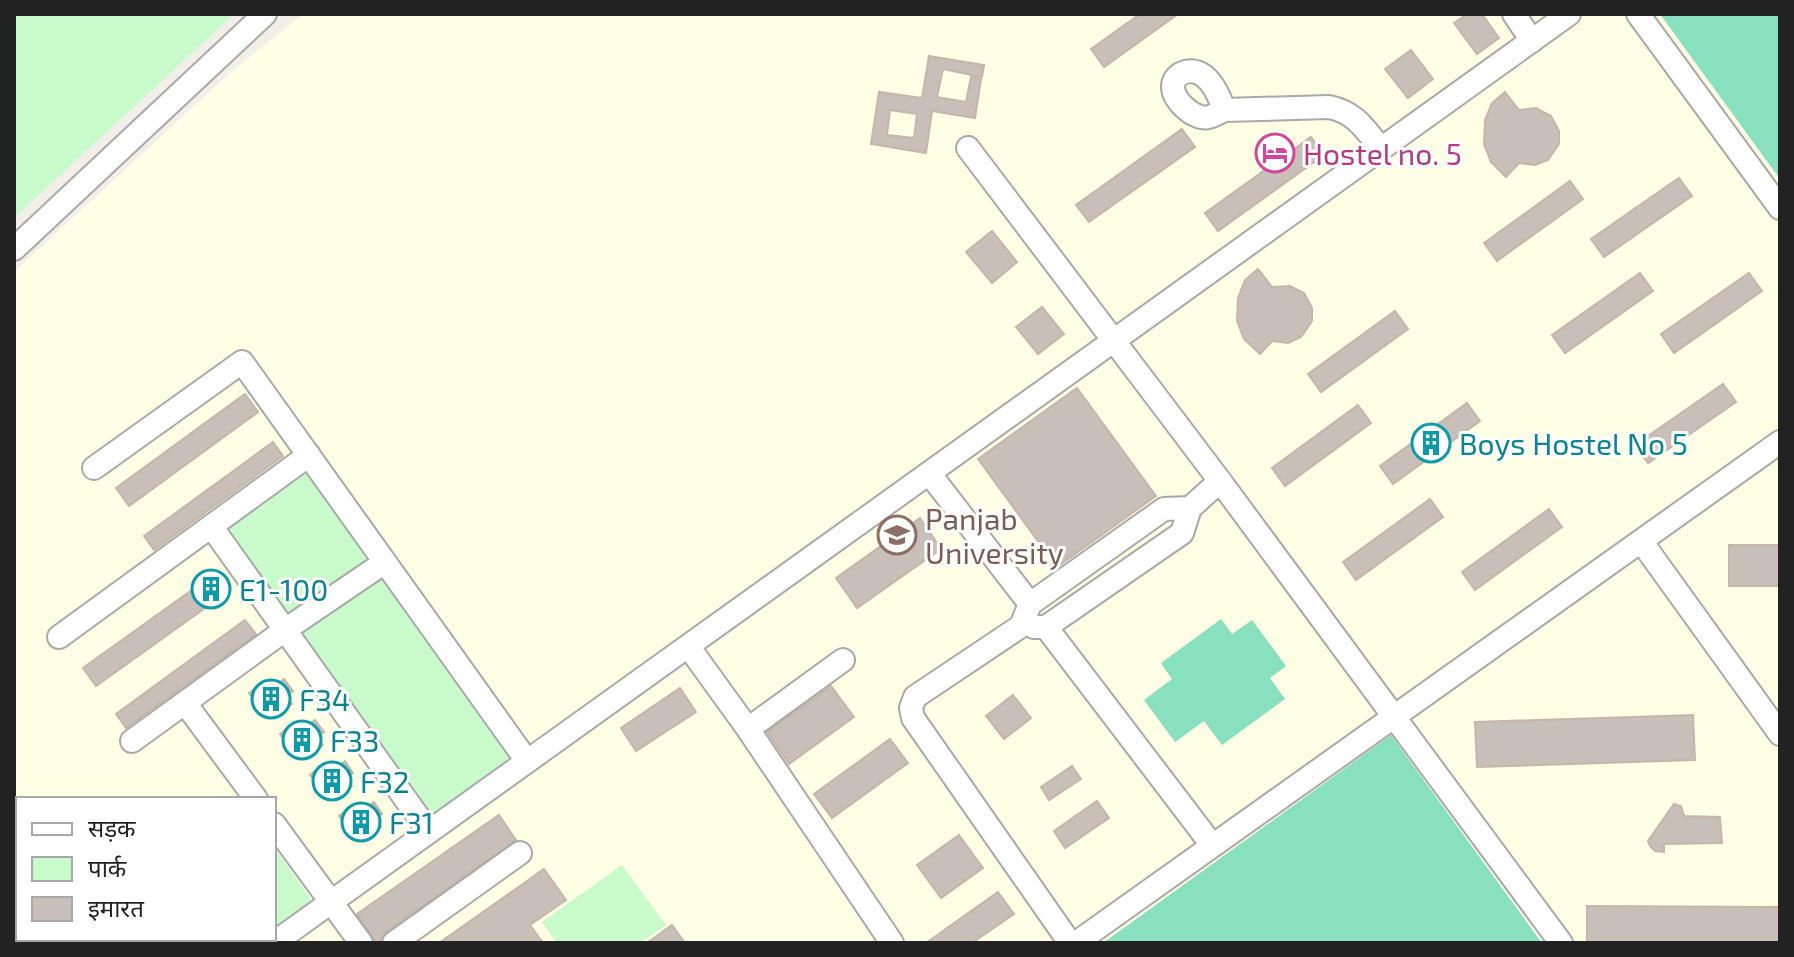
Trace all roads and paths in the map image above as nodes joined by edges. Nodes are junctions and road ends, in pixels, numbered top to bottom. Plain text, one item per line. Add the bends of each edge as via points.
1 (265, 14) edge
2 (1514, 14) edge
3 (1569, 14) edge
4 (1638, 14) edge
5 (1532, 41) junction
6 (1224, 110) dead end
7 (968, 148) dead end
8 (1381, 149) junction
9 (1780, 208) edge
10 (14, 249) edge
11 (1115, 340) junction
12 (1780, 442) edge
13 (309, 455) junction
14 (94, 468) dead end
15 (929, 473) junction
16 (1220, 481) junction
17 (1190, 508) junction
18 (211, 526) junction
19 (1641, 541) junction
20 (385, 562) junction
21 (1030, 604) junction
22 (1021, 626) junction
23 (1046, 627) junction
24 (285, 630) junction
25 (59, 637) dead end
26 (688, 646) junction
27 (843, 660) dead end
28 (185, 703) junction
29 (1395, 715) junction
30 (748, 729) junction
31 (1780, 734) edge
32 (132, 741) dead end
33 (527, 761) junction
34 (255, 797) edge
35 (276, 827) edge
36 (429, 832) junction
37 (1212, 845) junction
38 (520, 853) dead end
39 (331, 902) junction
40 (274, 943) edge
41 (361, 943) edge
42 (394, 943) edge
43 (892, 943) edge
44 (1070, 943) edge
45 (1076, 943) edge
46 (1561, 943) edge

1 - 10 street
2 - 5 street
3 - 5 street
4 - 9 street
5 - 8 street
6 - 8 street via 1344,110
7 - 11 street
8 - 11 street
11 - 15 street
11 - 16 street
12 - 19 street
13 - 14 street via 242,362
13 - 18 street
13 - 20 street
15 - 21 street
15 - 26 street
16 - 17 street
16 - 29 street
17 - 21 street via 1164,509
17 - 23 street via 1182,533
18 - 24 street
18 - 25 street
19 - 29 street
19 - 31 street
20 - 24 street
20 - 33 street
21 - 22 street
22 - 23 street
22 - 44 street via 915,697 911,708
23 - 37 street
24 - 28 street
24 - 36 street
26 - 30 street
26 - 33 street
27 - 30 street
28 - 32 street
28 - 34 street
29 - 37 street
29 - 46 street
30 - 43 street
33 - 36 street
35 - 39 street
36 - 39 street
37 - 45 street
38 - 42 street
39 - 40 street
39 - 41 street

